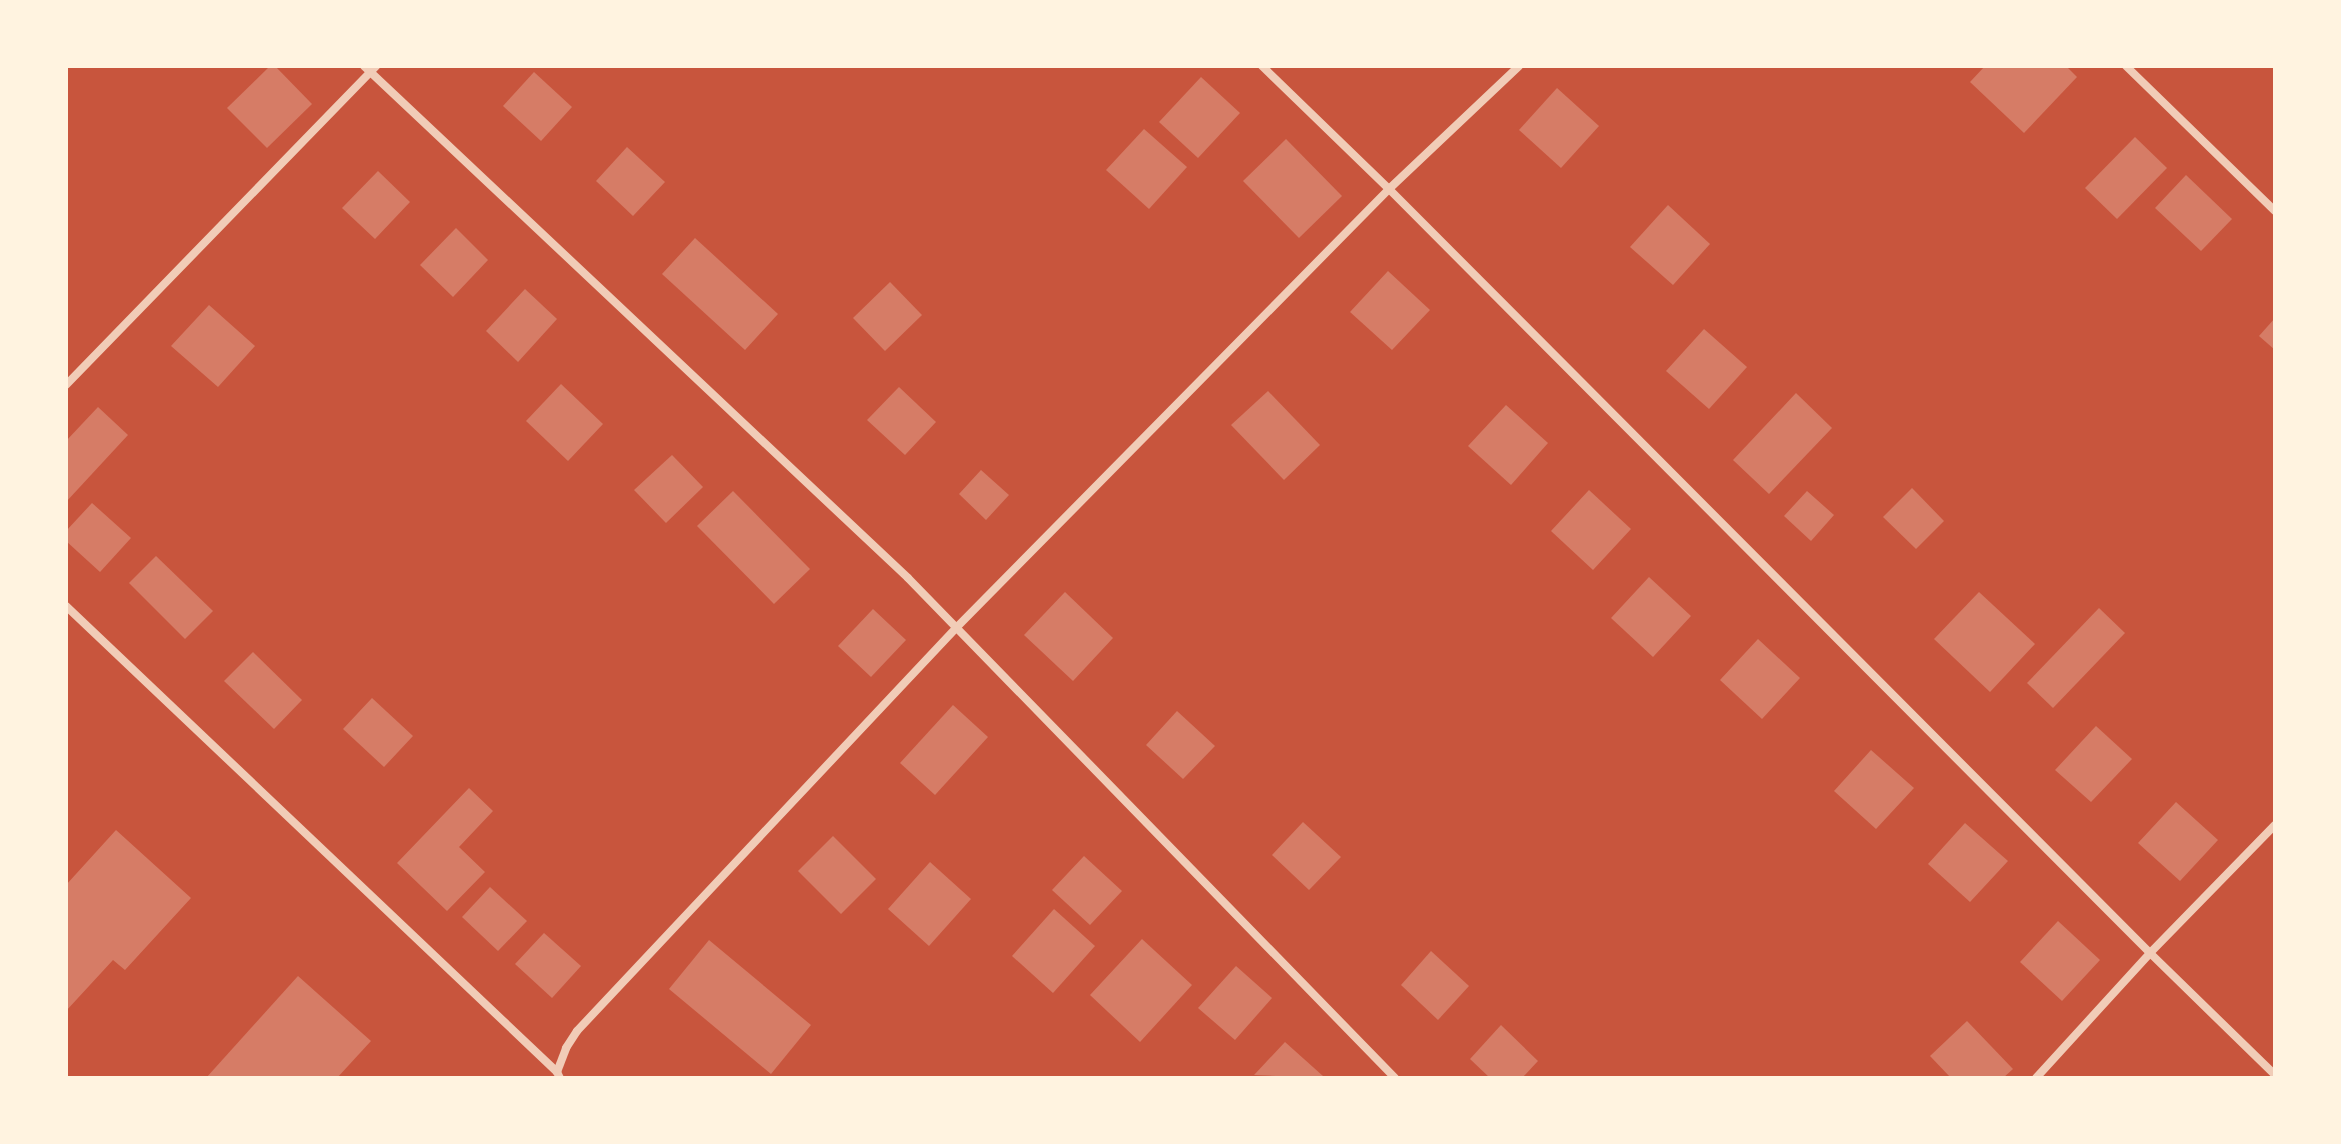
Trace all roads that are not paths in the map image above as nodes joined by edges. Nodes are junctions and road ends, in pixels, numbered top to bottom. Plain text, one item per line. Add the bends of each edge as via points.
1 (1262, 66) edge
2 (1519, 66) edge
3 (2126, 66) edge
4 (370, 68) edge
5 (1389, 189) junction
6 (2275, 211) edge
7 (66, 385) edge
8 (66, 606) edge
9 (956, 628) junction
10 (2275, 825) edge
11 (2150, 953) junction
12 (558, 1075) edge
13 (2275, 1075) edge
14 (1395, 1078) edge
15 (2036, 1078) edge

1 - 5 street
2 - 5 street
3 - 6 street
4 - 7 street
4 - 9 street
5 - 9 street
5 - 11 street
8 - 12 street
9 - 12 street via 577,1031
9 - 14 street
10 - 11 street
11 - 13 street
11 - 15 street

